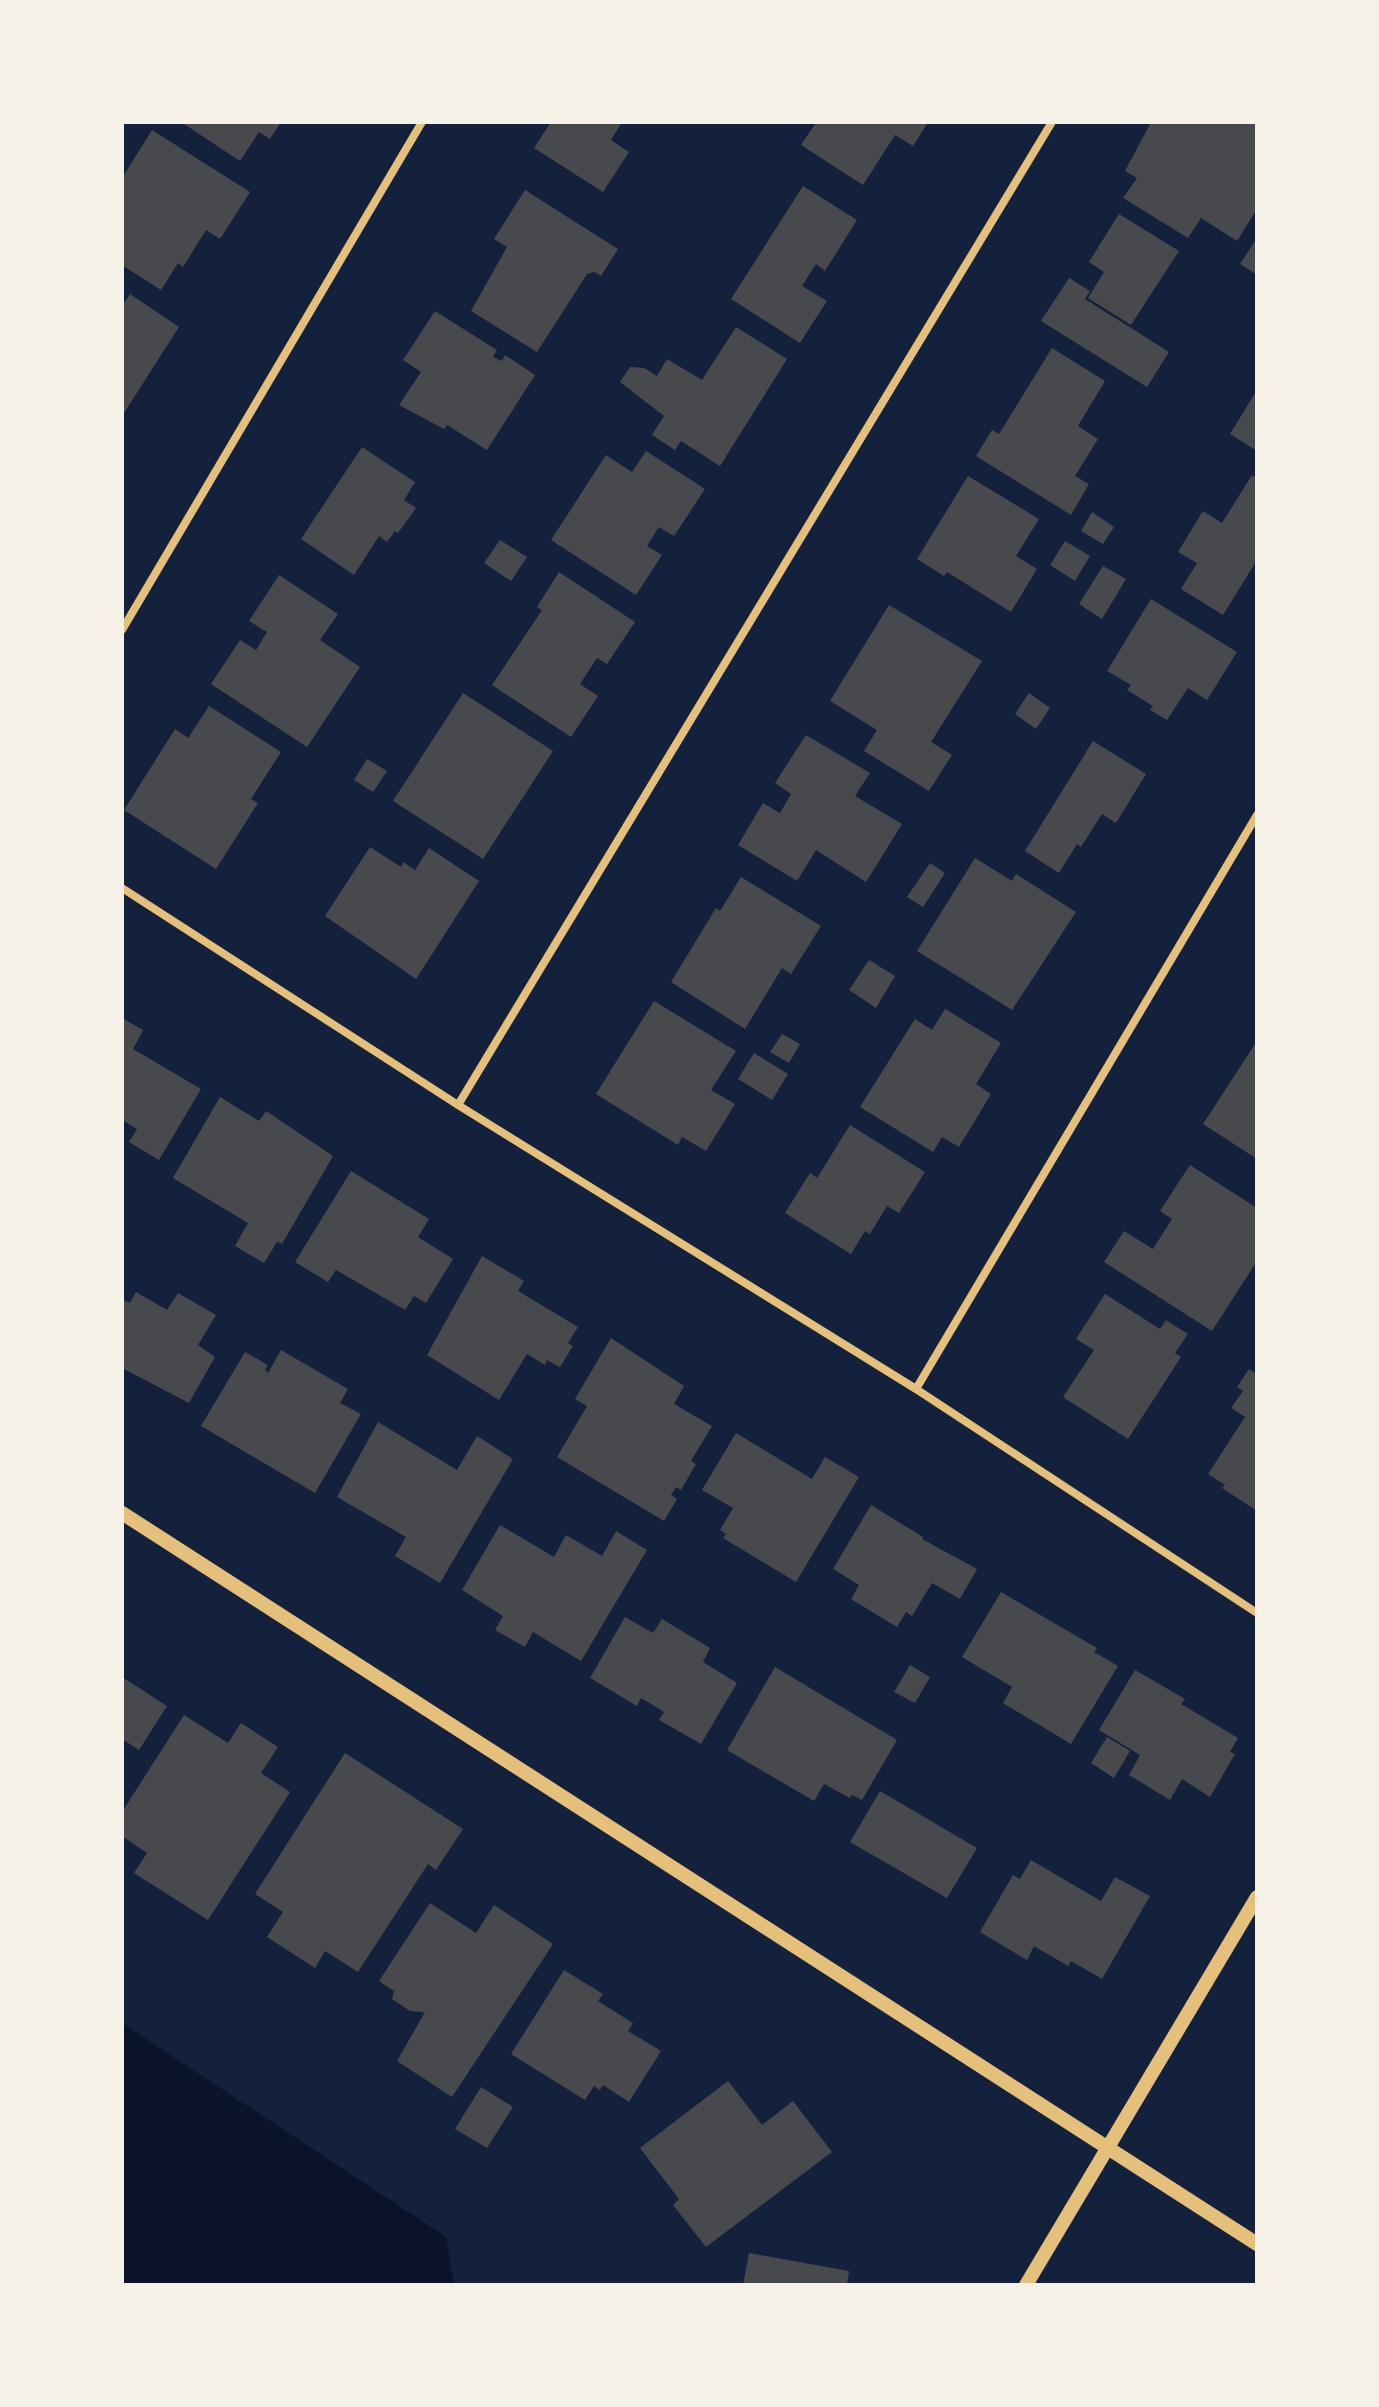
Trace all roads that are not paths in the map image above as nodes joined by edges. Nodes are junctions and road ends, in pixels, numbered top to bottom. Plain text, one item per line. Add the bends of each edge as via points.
1 (422, 122) edge
2 (1052, 122) edge
3 (122, 630) edge
4 (1257, 815) edge
5 (122, 888) edge
6 (458, 1105) junction
7 (916, 1389) junction
8 (122, 1513) edge
9 (1257, 1613) edge
10 (1257, 1897) edge
11 (1106, 2150) junction
12 (1257, 2244) edge
13 (1026, 2285) edge

1 - 3 street
2 - 6 street
4 - 7 street
5 - 6 street
6 - 7 street
7 - 9 street
8 - 11 street
10 - 11 street
11 - 12 street
11 - 13 street

